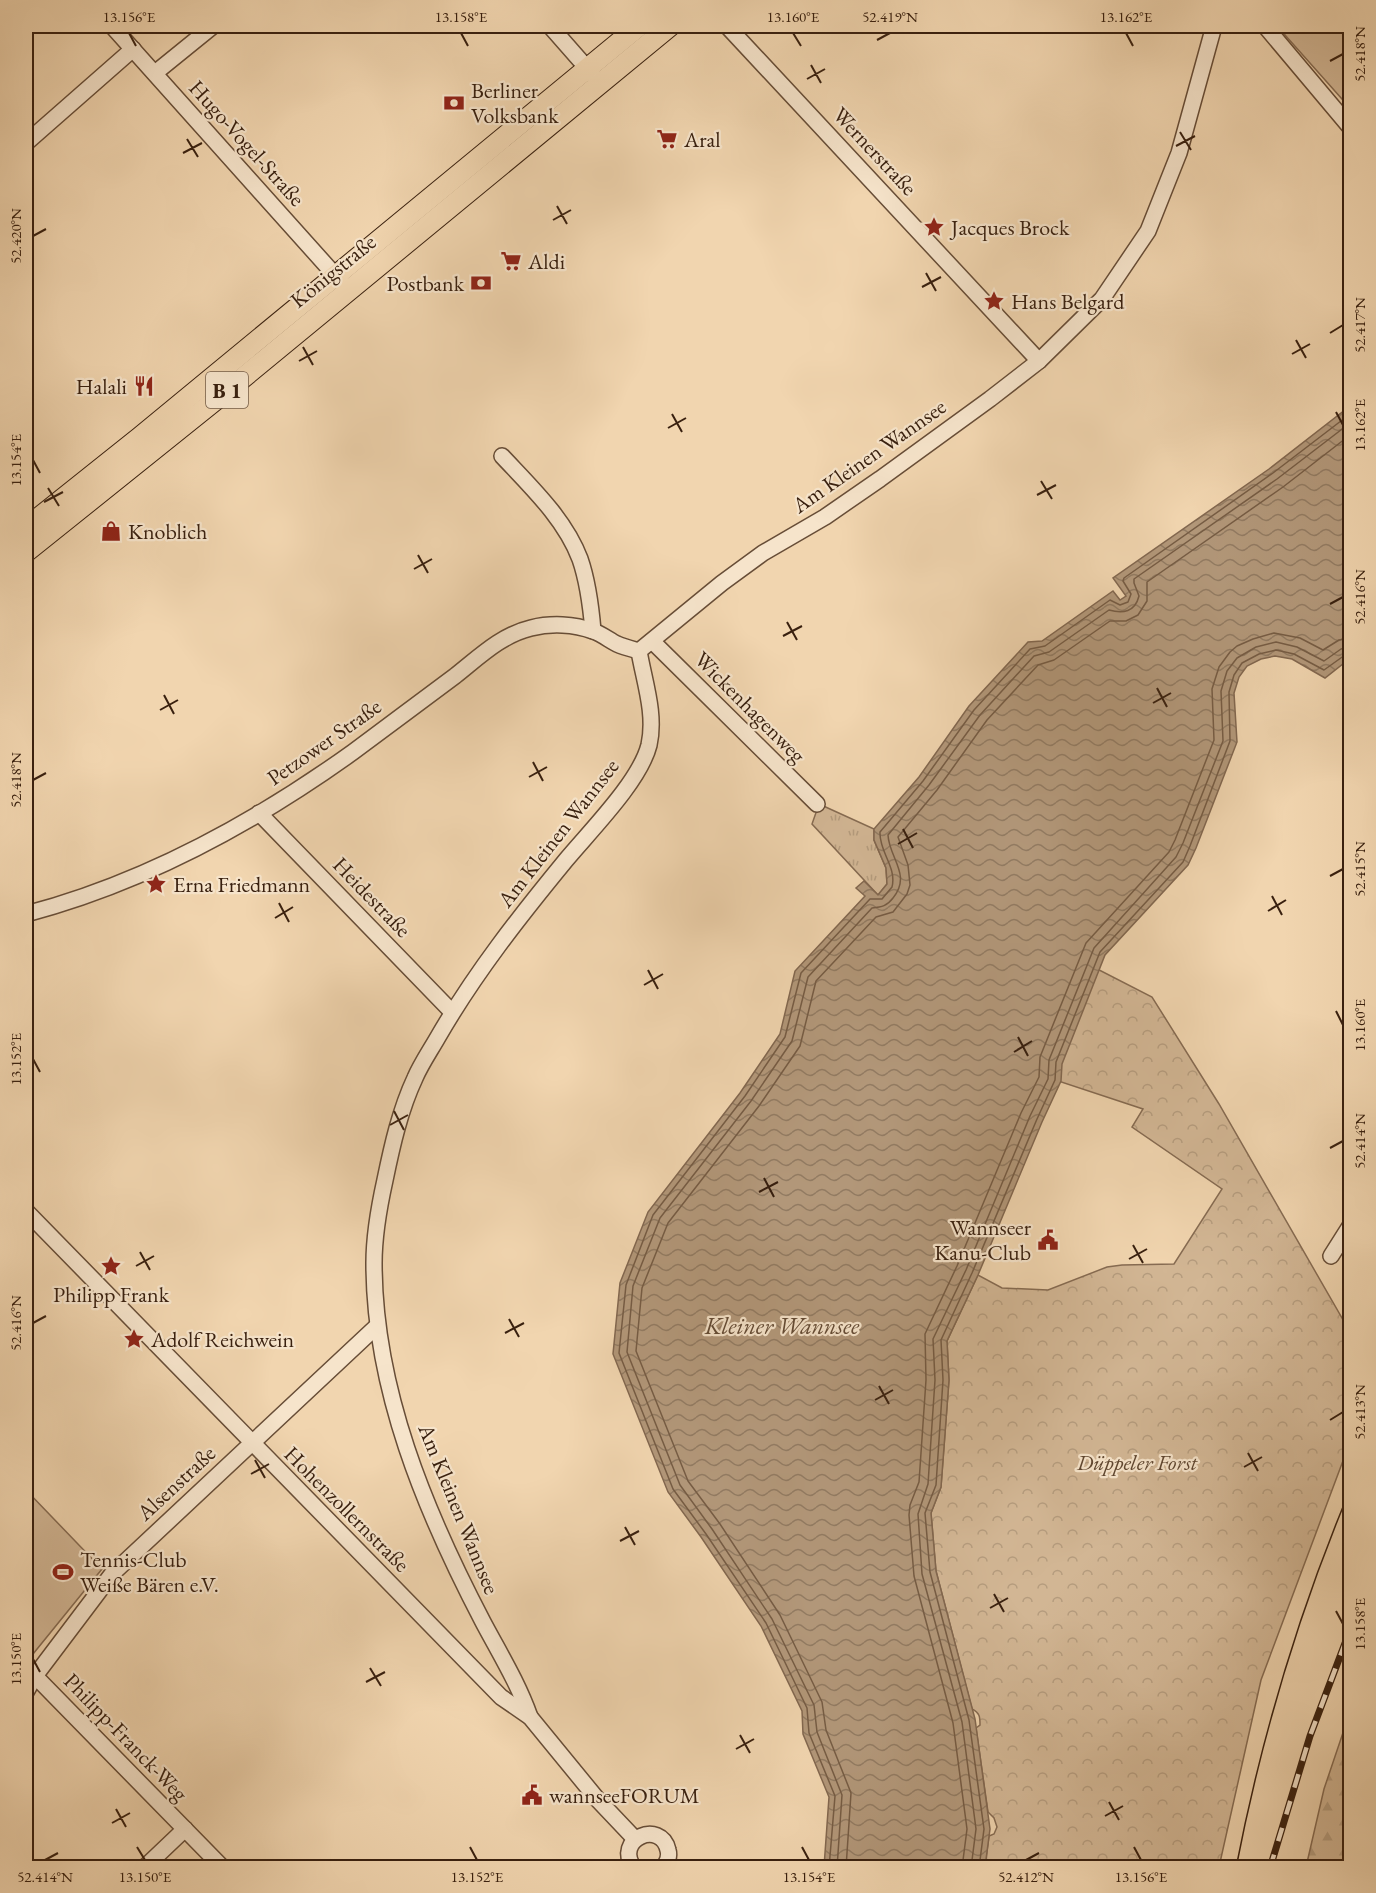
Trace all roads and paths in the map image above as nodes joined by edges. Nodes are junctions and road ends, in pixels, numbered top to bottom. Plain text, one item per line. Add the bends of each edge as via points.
1 (112, 26) edge
2 (213, 26) edge
3 (550, 26) edge
4 (639, 26) edge
5 (670, 26) edge
6 (728, 26) edge
7 (1214, 26) edge
8 (1264, 26) edge
9 (133, 49) junction
10 (587, 68) junction
11 (155, 73) junction
12 (600, 83) junction
13 (1349, 126) edge
14 (26, 143) edge
15 (342, 284) junction
16 (1039, 361) junction
17 (502, 456) dead end
18 (26, 528) edge
19 (26, 552) edge
20 (593, 631) junction
21 (652, 641) junction
22 (639, 651) junction
23 (817, 804) dead end
24 (259, 813) junction
25 (26, 914) edge
26 (452, 1012) junction
27 (26, 1211) edge
28 (1350, 1226) edge
29 (1331, 1256) dead end
30 (377, 1326) junction
31 (251, 1443) junction
32 (35, 1676) junction
33 (26, 1692) edge
34 (530, 1717) junction
35 (185, 1829) junction
36 (635, 1839) junction
37 (144, 1868) edge
38 (223, 1868) edge
39 (634, 1868) edge
40 (663, 1868) edge

1 - 9 street, Hugo-Vogel-Straße
2 - 11 street
3 - 10 street
4 - 10 main road, Königstraße / B 1
5 - 12 main road, Königstraße / B 1
6 - 16 street, Wernerstraße
7 - 16 street, Am Kleinen Wannsee via 1179,153 1148,231 1102,298
8 - 13 street
9 - 11 street, Hugo-Vogel-Straße
9 - 14 street
10 - 12 street
10 - 15 main road, Königstraße / B 1
11 - 15 street, Hugo-Vogel-Straße
12 - 15 main road, Königstraße / B 1
15 - 18 main road, Königstraße / B 1
15 - 19 main road, Königstraße / B 1
16 - 21 street, Am Kleinen Wannsee via 880,479 763,553 685,611
17 - 20 street via 557,519 579,558 590,596
20 - 22 street, Petzower Straße
20 - 24 street, Petzower Straße via 551,625 529,628 499,642 350,753
21 - 22 street, Am Kleinen Wannsee
21 - 23 street, Wickenhagenweg
22 - 26 street, Am Kleinen Wannsee via 651,717 648,745 634,778 507,932
24 - 25 street, Petzower Straße via 165,864 70,902
24 - 26 street, Heidestraße
26 - 30 street, Am Kleinen Wannsee via 414,1078 394,1137 374,1260
27 - 31 street, Hohenzollernstraße
28 - 29 street
30 - 31 street, Alsenstraße
30 - 34 street, Am Kleinen Wannsee via 393,1402 417,1476 483,1622 520,1688
31 - 32 street, Alsenstraße via 112,1574
31 - 34 street, Hohenzollernstraße via 501,1697
32 - 33 street, Alsenstraße
32 - 35 street, Philipp-Franck-Weg
34 - 36 street, Hohenzollernstraße
35 - 37 street, Philipp-Franck-Weg
35 - 38 street, Philipp-Franck-Weg
36 - 39 street via 629,1852
36 - 40 street via 653,1834 664,1840 669,1852

